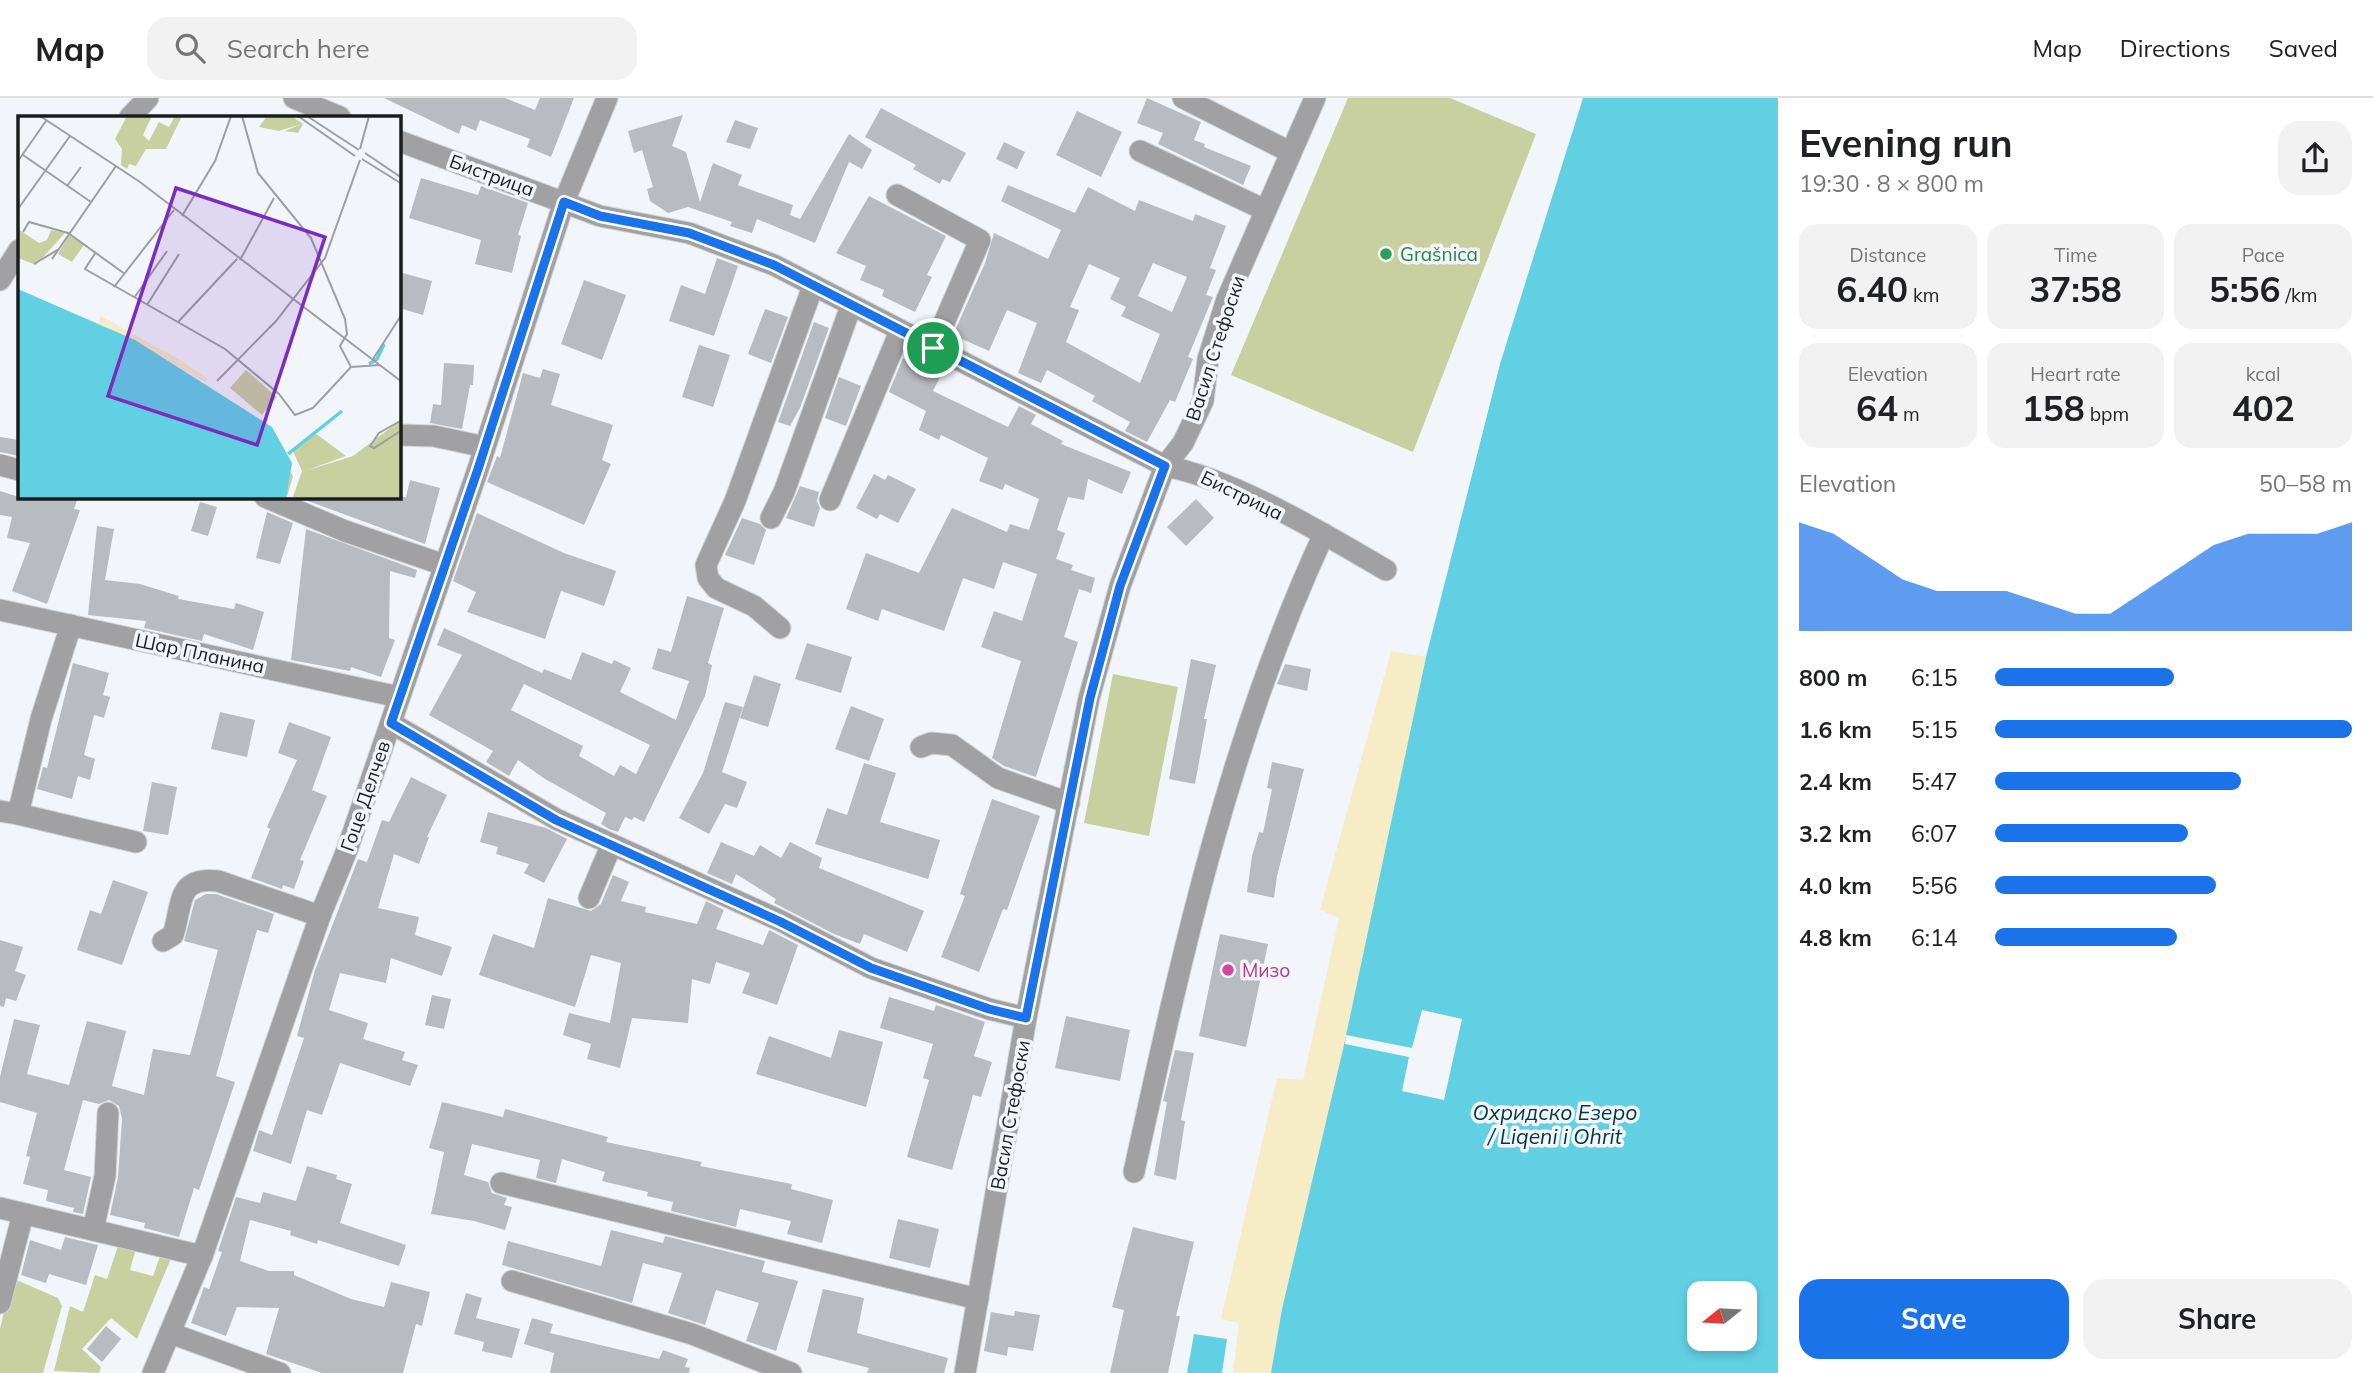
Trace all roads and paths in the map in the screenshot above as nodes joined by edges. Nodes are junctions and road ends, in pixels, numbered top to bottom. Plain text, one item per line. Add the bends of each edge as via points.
1 (148, 98) edge
2 (294, 98) edge
3 (607, 98) edge
4 (1183, 98) edge
5 (1315, 98) edge
6 (316, 113) edge
7 (131, 116) edge
8 (334, 116) edge
9 (401, 142) edge
10 (1140, 151) dead end
11 (1290, 152) junction
12 (897, 195) dead end
13 (564, 202) junction
14 (1265, 210) junction
15 (18, 252) edge
16 (0, 280) edge
17 (813, 286) junction
18 (851, 306) junction
19 (900, 331) junction
20 (933, 348) junction
21 (401, 435) edge
22 (485, 447) junction
23 (0, 465) edge
24 (1165, 466) junction
25 (18, 470) edge
26 (270, 499) edge
27 (830, 500) dead end
28 (771, 519) dead end
29 (1324, 534) junction
30 (444, 565) junction
31 (1386, 570) dead end
32 (0, 610) edge
33 (71, 625) junction
34 (780, 628) dead end
35 (399, 697) junction
36 (391, 723) junction
37 (921, 747) dead end
38 (1069, 803) junction
39 (9, 813) edge
40 (136, 842) dead end
41 (611, 846) junction
42 (589, 898) dead end
43 (320, 916) junction
44 (163, 941) dead end
45 (1026, 1018) junction
46 (108, 1113) dead end
47 (1133, 1172) dead end
48 (501, 1183) dead end
49 (0, 1208) edge
50 (23, 1214) junction
51 (93, 1230) junction
52 (202, 1256) junction
53 (512, 1281) dead end
54 (978, 1299) junction
55 (0, 1303) edge
56 (170, 1333) junction
57 (153, 1373) edge
58 (280, 1373) edge
59 (791, 1373) edge
60 (965, 1373) edge

1 - 7 street
2 - 6 street
3 - 13 street, Гоце Делчев
4 - 11 street
5 - 11 street, Васил Стефоски
6 - 8 street
9 - 13 street, Бистрица
10 - 14 street
11 - 14 street, Васил Стефоски
12 - 20 street via 979,240
13 - 17 street, Бистрица via 600,216 689,233 774,265
13 - 22 street, Гоце Делчев
14 - 24 street, Васил Стефоски via 1227,299 1208,359 1203,401 1183,443
15 - 16 street
17 - 18 street, Бистрица
17 - 34 street via 735,501 706,565 708,578 716,587 754,606
18 - 19 street, Бистрица
18 - 28 street
19 - 20 street, Бистрица
19 - 27 street
20 - 24 street, Бистрица
21 - 22 street via 434,436
22 - 30 street, Гоце Делчев
23 - 25 street
24 - 29 street, Бистрица via 1196,472
24 - 38 street, Васил Стефоски via 1120,586 1090,698
26 - 30 street
29 - 31 street, Бистрица
29 - 47 street via 1266,670 1192,910
30 - 35 street, Гоце Делчев
32 - 33 street, Шар Планина
33 - 35 street, Шар Планина
33 - 39 street
35 - 36 street, Гоце Делчев
36 - 41 street via 556,820
36 - 43 street, Гоце Делчев
37 - 38 street via 952,745 998,778
38 - 45 street, Васил Стефоски
39 - 40 street
41 - 42 street
41 - 45 street via 871,968
43 - 44 street via 201,879 190,883 184,892 173,935
43 - 52 street, Гоце Делчев
45 - 54 street, Васил Стефоски
46 - 51 street via 104,1176
48 - 54 street
49 - 50 street
50 - 51 street
50 - 55 street
51 - 52 street
52 - 56 street, Гоце Делчев
53 - 59 street via 692,1334
54 - 60 street, Васил Стефоски
56 - 57 street, Гоце Делчев
56 - 58 street

